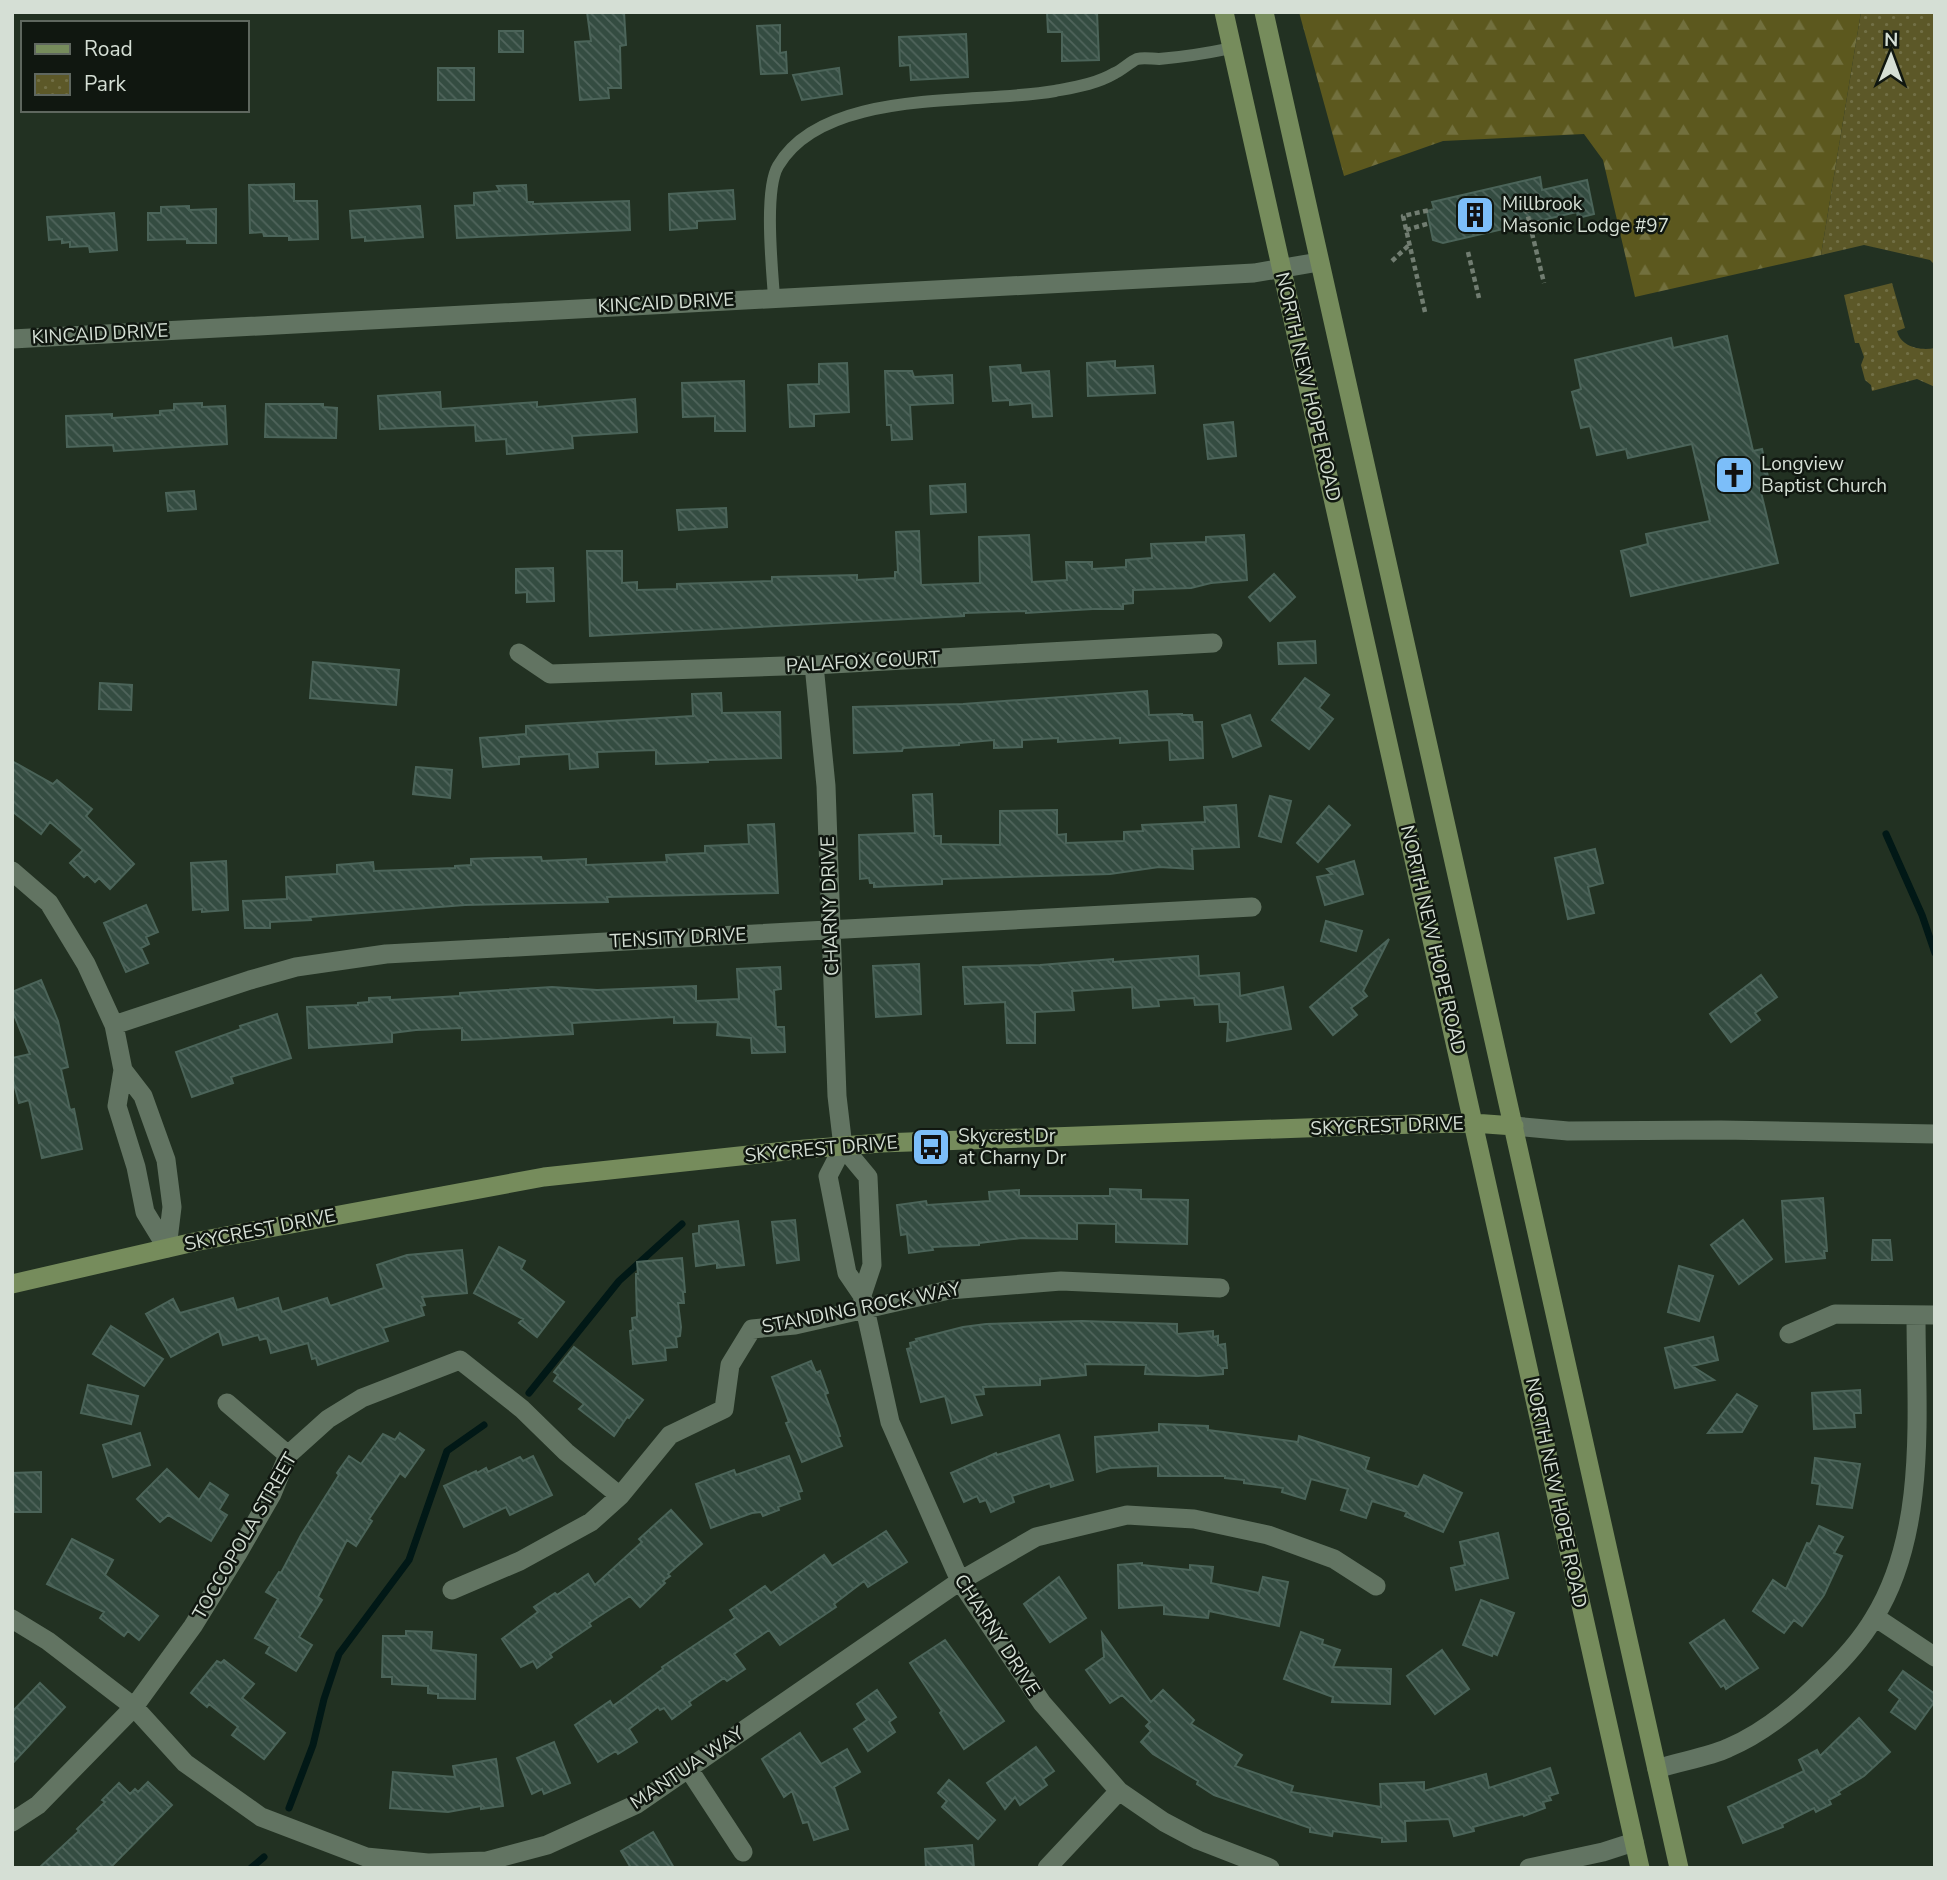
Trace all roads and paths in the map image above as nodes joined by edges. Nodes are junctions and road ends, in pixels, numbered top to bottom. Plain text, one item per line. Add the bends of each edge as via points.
1 (1224, 12) edge
2 (1264, 12) edge
3 (1232, 48) junction
4 (1524, 200) dead end
5 (1430, 210) dead end
6 (1430, 223) dead end
7 (1406, 230) junction
8 (1409, 244) junction
9 (1468, 252) dead end
10 (1392, 261) dead end
11 (1319, 262) junction
12 (1281, 269) junction
13 (1544, 283) dead end
14 (774, 297) junction
15 (1479, 298) dead end
16 (1425, 312) dead end
17 (12, 339) edge
18 (1213, 643) dead end
19 (519, 653) dead end
20 (814, 665) junction
21 (12, 870) edge
22 (1252, 907) dead end
23 (831, 931) junction
24 (114, 1025) junction
25 (122, 1070) junction
26 (1473, 1123) junction
27 (1514, 1126) junction
28 (1935, 1134) edge
29 (843, 1147) junction
30 (167, 1248) junction
31 (12, 1284) edge
32 (1220, 1288) dead end
33 (863, 1302) junction
34 (1925, 1315) edge
35 (1789, 1334) dead end
36 (227, 1403) dead end
37 (288, 1455) junction
38 (620, 1496) junction
39 (960, 1581) junction
40 (1376, 1586) dead end
41 (452, 1590) dead end
42 (1875, 1617) junction
43 (12, 1619) edge
44 (1935, 1657) edge
45 (134, 1707) junction
46 (688, 1768) junction
47 (1657, 1769) junction
48 (1119, 1790) junction
49 (12, 1822) edge
50 (1634, 1842) junction
51 (743, 1852) dead end
52 (1047, 1868) edge
53 (1270, 1868) edge
54 (1529, 1868) edge
55 (1640, 1868) edge
56 (1679, 1868) edge

1 - 3 main road, NORTH NEW HOPE ROAD
2 - 11 main road, NORTH NEW HOPE ROAD
3 - 12 main road, NORTH NEW HOPE ROAD
3 - 14 lane via 1138,59 1093,84 910,104 818,127 792,146 776,169 769,236
4 - 13 path
5 - 7 path via 1402,216
6 - 7 path
7 - 8 path
8 - 10 path
8 - 16 path
9 - 15 path
11 - 12 street, KINCAID DRIVE
11 - 27 main road, NORTH NEW HOPE ROAD
12 - 14 street, KINCAID DRIVE
12 - 26 main road, NORTH NEW HOPE ROAD
14 - 17 street, KINCAID DRIVE
18 - 20 street, PALAFOX COURT
19 - 20 street, PALAFOX COURT via 550,674
20 - 23 street, CHARNY DRIVE via 826,786
21 - 24 street via 49,903 86,964
22 - 23 street, TENSITY DRIVE
23 - 24 street, TENSITY DRIVE via 346,959 250,980
23 - 29 street, CHARNY DRIVE
24 - 25 street
25 - 30 street via 117,1106 145,1212
25 - 30 street via 143,1096 166,1160 172,1207
26 - 27 main road, SKYCREST DRIVE
26 - 29 main road, SKYCREST DRIVE
26 - 50 main road, NORTH NEW HOPE ROAD
27 - 28 street, SKYCREST DRIVE via 1568,1131
27 - 47 main road, NORTH NEW HOPE ROAD
29 - 30 main road, SKYCREST DRIVE via 544,1177
29 - 33 street, CHARNY DRIVE via 828,1176 847,1273
29 - 33 street, CHARNY DRIVE via 868,1177 872,1265
30 - 31 main road, SKYCREST DRIVE
32 - 33 street, STANDING ROCK WAY via 1061,1281
33 - 38 street, STANDING ROCK WAY via 795,1325 752,1329 730,1365 724,1409 670,1435
33 - 39 street, CHARNY DRIVE via 890,1422
34 - 35 street via 1835,1314
34 - 42 street via 1911,1510 1893,1577
36 - 37 street
37 - 38 street, TOCCOPOLA STREET via 328,1419 362,1398 460,1360
37 - 45 street, TOCCOPOLA STREET via 238,1553 193,1626
38 - 41 street, STANDING ROCK WAY via 591,1522 520,1561
39 - 40 street, MANTUA WAY via 1036,1537 1127,1515 1194,1519 1268,1535 1334,1559
39 - 46 street, MANTUA WAY
39 - 48 street, CHARNY DRIVE via 1042,1703
42 - 44 street
42 - 47 street via 1842,1661 1804,1699 1764,1728 1728,1748
43 - 45 street, MANTUA WAY
45 - 46 street, MANTUA WAY via 185,1763 261,1817 366,1857 428,1863 487,1861 547,1845 637,1804
45 - 49 street, TOCCOPOLA STREET via 38,1805
46 - 51 street
47 - 56 main road, NORTH NEW HOPE ROAD
48 - 52 street
48 - 53 street, CHARNY DRIVE via 1198,1840
50 - 54 street
50 - 55 main road, NORTH NEW HOPE ROAD

